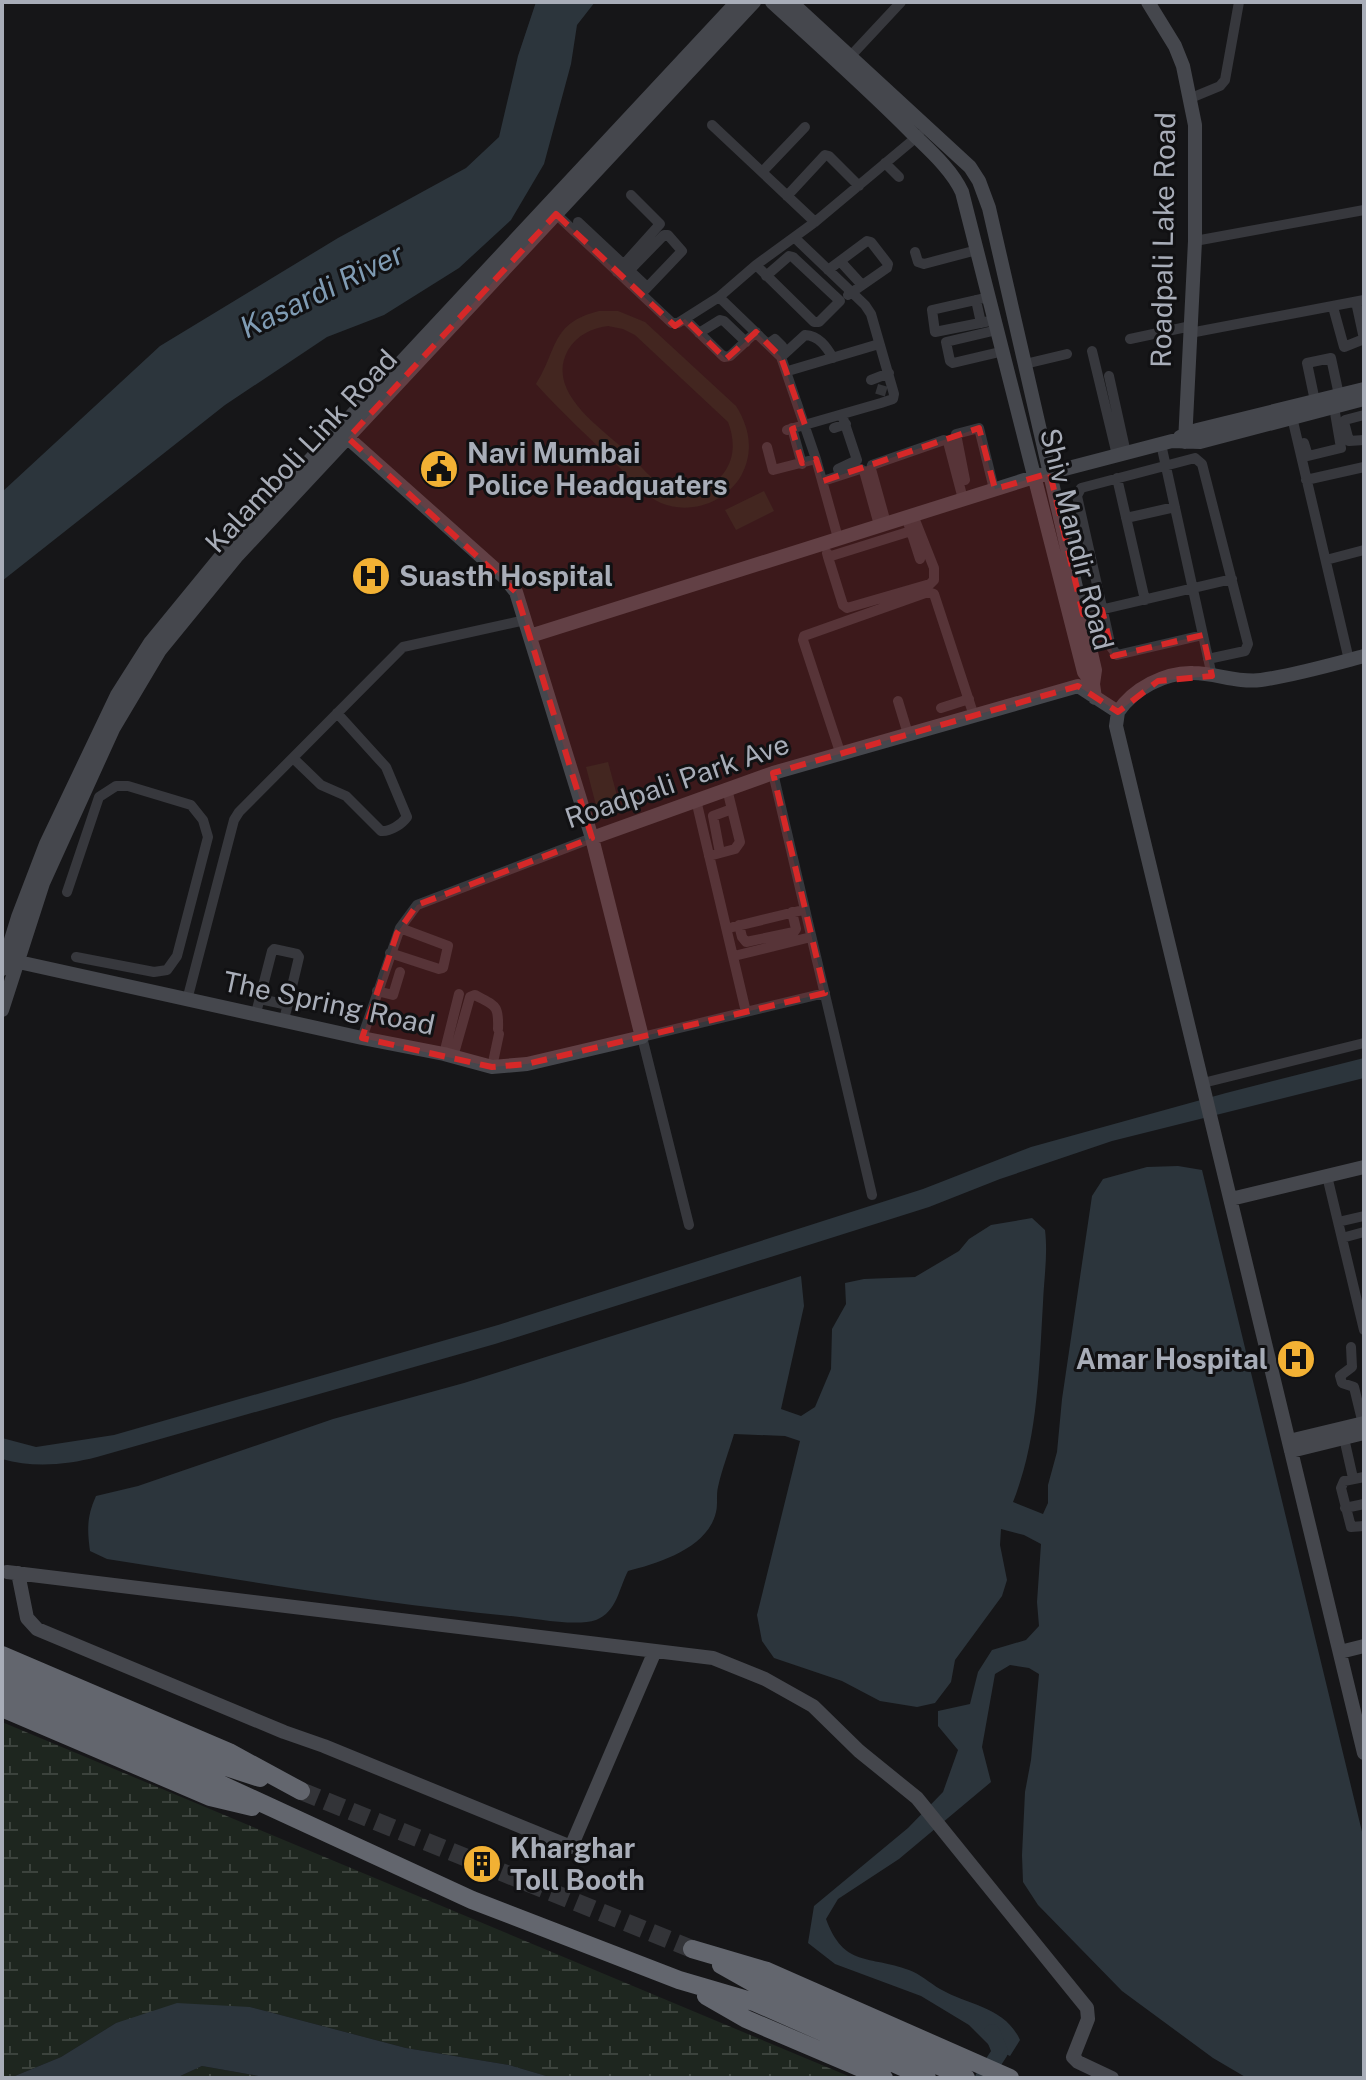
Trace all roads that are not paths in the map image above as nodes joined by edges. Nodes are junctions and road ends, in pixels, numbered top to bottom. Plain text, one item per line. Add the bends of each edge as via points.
1 (737, 2) edge
2 (754, 2) edge
3 (772, 2) edge
4 (791, 2) edge
5 (901, 2) edge
6 (1148, 2) edge
7 (1239, 2) edge
8 (846, 61) junction
9 (1191, 98) junction
10 (712, 125) dead end
11 (805, 127) dead end
12 (931, 128) junction
13 (915, 136) junction
14 (885, 163) junction
15 (763, 171) junction
16 (899, 177) dead end
17 (859, 186) junction
18 (631, 195) dead end
19 (787, 196) junction
20 (1364, 210) edge
21 (556, 214) junction
22 (578, 222) dead end
23 (815, 222) junction
24 (795, 238) junction
25 (590, 240) junction
26 (1195, 241) junction
27 (977, 250) junction
28 (915, 252) dead end
29 (840, 261) junction
30 (756, 265) junction
31 (828, 270) junction
32 (623, 271) junction
33 (766, 276) junction
34 (862, 285) junction
35 (644, 291) junction
36 (851, 292) junction
37 (719, 297) junction
38 (982, 298) junction
39 (840, 301) junction
40 (1360, 301) edge
41 (1333, 307) junction
42 (685, 319) junction
43 (988, 327) junction
44 (1191, 329) junction
45 (756, 332) junction
46 (699, 333) junction
47 (1130, 339) dead end
48 (746, 342) junction
49 (879, 344) junction
50 (1004, 351) junction
51 (1092, 351) dead end
52 (827, 353) junction
53 (779, 354) junction
54 (1067, 354) dead end
55 (985, 355) junction
56 (1025, 364) junction
57 (788, 371) junction
58 (1109, 376) dead end
59 (1364, 389) edge
60 (1364, 399) edge
61 (1315, 401) junction
62 (1336, 401) junction
63 (1293, 414) junction
64 (1364, 415) edge
65 (844, 419) junction
66 (805, 425) junction
67 (834, 428) dead end
68 (343, 434) junction
69 (1176, 440) junction
70 (1364, 440) edge
71 (767, 447) dead end
72 (1121, 454) junction
73 (816, 459) junction
74 (802, 464) junction
75 (1166, 466) junction
76 (1364, 467) edge
77 (1050, 473) junction
78 (1034, 477) junction
79 (822, 478) junction
80 (1117, 478) junction
81 (1306, 480) junction
82 (994, 489) junction
83 (966, 498) junction
84 (1175, 507) junction
85 (1126, 518) junction
86 (912, 523) junction
87 (883, 524) junction
88 (838, 538) junction
89 (826, 550) junction
90 (1364, 550) edge
91 (920, 559) dead end
92 (1326, 560) junction
93 (1232, 579) junction
94 (1193, 589) junction
95 (1145, 600) junction
96 (1102, 610) junction
97 (1083, 614) junction
98 (525, 620) junction
99 (1203, 635) junction
100 (530, 636) junction
101 (1357, 658) edge
102 (1208, 659) junction
103 (1212, 676) junction
104 (1094, 691) junction
105 (969, 699) junction
106 (898, 701) dead end
107 (941, 708) dead end
108 (1118, 712) junction
109 (337, 713) junction
110 (974, 716) junction
111 (908, 734) junction
112 (841, 755) junction
113 (293, 758) junction
114 (773, 773) junction
115 (727, 789) junction
116 (696, 800) junction
117 (732, 809) junction
118 (592, 838) junction
119 (715, 855) junction
120 (67, 892) dead end
121 (805, 909) junction
122 (792, 912) junction
123 (739, 925) junction
124 (400, 928) junction
125 (727, 928) junction
126 (811, 937) junction
127 (390, 953) junction
128 (734, 956) junction
129 (76, 957) dead end
130 (8, 963) edge
131 (111, 966) junction
132 (385, 967) junction
133 (154, 972) junction
134 (107, 982) junction
135 (377, 991) junction
136 (148, 992) junction
137 (825, 993) junction
138 (459, 994) dead end
139 (187, 1000) junction
140 (258, 1006) junction
141 (2, 1010) edge
142 (746, 1012) junction
143 (286, 1013) junction
144 (642, 1037) junction
145 (362, 1038) junction
146 (1364, 1043) edge
147 (449, 1055) junction
148 (492, 1067) junction
149 (1203, 1086) junction
150 (1364, 1167) edge
151 (1327, 1176) junction
152 (872, 1195) dead end
153 (1231, 1199) junction
154 (1364, 1216) edge
155 (1344, 1220) junction
156 (689, 1225) dead end
157 (1353, 1235) edge
158 (1364, 1330) edge
159 (1351, 1347) dead end
160 (1364, 1427) edge
161 (1344, 1438) junction
162 (1290, 1446) junction
163 (1358, 1478) edge
164 (1364, 1504) edge
165 (1345, 1508) junction
166 (1364, 1526) edge
167 (7, 1572) edge
168 (1364, 1646) edge
169 (655, 1651) junction
170 (1340, 1652) junction
171 (2, 1655) edge
172 (2, 1672) edge
173 (2, 1690) edge
174 (2, 1708) edge
175 (1364, 1753) edge
176 (220, 1774) junction
177 (289, 1817) junction
178 (679, 1980) junction
179 (757, 1994) junction
180 (884, 2078) edge
181 (927, 2078) edge
182 (966, 2078) edge
183 (1010, 2078) edge
184 (1112, 2078) edge

1 - 68 street, Kalamboli Link Road
2 - 21 street, Kalamboli Link Road
3 - 8 street, Shiv Mandir Road
4 - 8 street, Shiv Mandir Road
5 - 8 street
6 - 9 street, Roadpali Lake Road via 1175,46
7 - 9 street via 1225,80
8 - 12 street, Shiv Mandir Road
8 - 13 street, Shiv Mandir Road
9 - 26 street, Roadpali Lake Road
10 - 15 street
11 - 15 street
12 - 13 street
12 - 56 street, Shiv Mandir Road via 970,167 982,189
13 - 14 street
13 - 27 street, Shiv Mandir Road via 959,184
14 - 16 street
14 - 17 street
15 - 19 street
17 - 19 street via 825,155
17 - 23 street
18 - 32 street via 660,224
19 - 23 street
20 - 26 street
21 - 25 street
21 - 68 street, Kalamboli Link Road
22 - 25 street
23 - 24 street
24 - 30 street
24 - 31 street
25 - 32 street
26 - 44 street, Roadpali Lake Road
27 - 28 street via 924,264
27 - 38 street, Shiv Mandir Road
29 - 31 street
29 - 34 street
29 - 34 street via 871,242 888,264
30 - 33 street
30 - 37 street
31 - 36 street
32 - 35 street
32 - 35 street via 664,235 675,241 682,251
33 - 39 street via 793,257
33 - 39 street via 814,322
34 - 36 street
35 - 42 street via 672,323
36 - 39 street
36 - 49 street via 871,314
37 - 42 street
37 - 45 street
38 - 43 street, Shiv Mandir Road
38 - 43 street via 932,310 935,332
40 - 41 street
40 - 41 street via 1364,339 1344,347
41 - 44 street
42 - 46 street
43 - 50 street, Shiv Mandir Road
43 - 55 street
43 - 55 street via 946,342 953,363
44 - 47 street
44 - 69 street, Roadpali Lake Road
45 - 48 street
45 - 53 street
46 - 48 street via 720,320
46 - 48 street via 724,357
49 - 52 street
49 - 65 street via 880,377 893,399 864,403
50 - 55 street
50 - 78 street, Shiv Mandir Road
51 - 72 street
52 - 53 street via 815,337 805,335
52 - 57 street
53 - 57 street
54 - 56 street
56 - 77 street, Shiv Mandir Road
57 - 66 street
58 - 72 street
59 - 62 street
60 - 62 street
61 - 62 street
61 - 62 street via 1307,363 1331,358
61 - 63 street
62 - 63 street
62 - 63 street via 1341,448 1307,455
63 - 69 street via 1200,442
63 - 81 street
64 - 70 street via 1344,422 1349,441
65 - 66 street
65 - 67 street
65 - 79 street via 856,462
66 - 73 street
66 - 74 street via 790,429
68 - 98 street via 504,577 516,592
68 - 130 street, Kalamboli Link Road via 145,673 67,826
69 - 72 street
69 - 75 street
71 - 74 street via 773,470
72 - 77 street
73 - 74 street
73 - 79 street
75 - 80 street
75 - 84 street
75 - 93 street via 1195,458 1202,464
76 - 81 street
77 - 78 street
77 - 97 street, Shiv Mandir Road
78 - 82 street
78 - 104 street, Shiv Mandir Road via 1084,672
79 - 87 street via 864,471
79 - 88 street
80 - 85 street
80 - 96 street via 1081,488 1077,496
81 - 92 street
82 - 83 street
82 - 83 street via 982,430 956,434
83 - 86 street
83 - 87 street via 944,440 872,465
84 - 85 street
84 - 94 street
85 - 95 street
86 - 87 street
86 - 89 street
86 - 89 street via 934,568 934,580 851,609 843,605
86 - 91 street
87 - 88 street
88 - 89 street
89 - 100 street
90 - 92 street
92 - 101 street
93 - 94 street
93 - 102 street via 1248,644 1245,651
94 - 95 street
94 - 99 street
95 - 96 street
96 - 97 street
96 - 99 street via 1117,655
97 - 104 street, Shiv Mandir Road
98 - 100 street
98 - 109 street via 403,647
99 - 102 street
100 - 118 street
101 - 103 street via 1260,680
102 - 103 street
103 - 108 street via 1191,673 1158,681
104 - 108 street
104 - 110 street, Roadpali Park Ave via 1078,686
105 - 107 street
105 - 110 street
105 - 112 street via 934,594 804,636
106 - 111 street
108 - 149 street via 1116,726
109 - 113 street
109 - 113 street via 386,767 407,817 404,822 381,831 346,796 321,785
110 - 111 street, Roadpali Park Ave
111 - 112 street, Roadpali Park Ave
112 - 114 street, Roadpali Park Ave
113 - 139 street via 234,820
114 - 115 street, Roadpali Park Ave
114 - 121 street
115 - 116 street, Roadpali Park Ave
115 - 117 street
116 - 118 street, Roadpali Park Ave
116 - 119 street
117 - 119 street via 713,816
117 - 119 street via 740,842
118 - 124 street, Roadpali Park Ave via 424,901
118 - 144 street
119 - 125 street
120 - 133 street via 99,797 108,790 128,786 191,805 208,837 177,956 167,970
121 - 122 street
121 - 126 street
122 - 123 street
122 - 123 street via 794,932 746,942
123 - 125 street
124 - 127 street, Roadpali Park Ave
124 - 127 street via 448,946 443,968
125 - 128 street
126 - 128 street
126 - 137 street
127 - 132 street, Roadpali Park Ave
128 - 142 street
129 - 131 street
130 - 134 street, The Spring Road
130 - 141 street, Kalamboli Link Road
131 - 133 street
131 - 134 street
132 - 135 street, Roadpali Park Ave
132 - 135 street via 402,972 393,995
133 - 136 street
134 - 136 street, The Spring Road
135 - 145 street, Roadpali Park Ave
136 - 139 street, The Spring Road
137 - 142 street
137 - 152 street
138 - 147 street
139 - 140 street, The Spring Road
140 - 143 street, The Spring Road
140 - 143 street via 272,951 297,954
142 - 144 street
143 - 145 street, The Spring Road
144 - 148 street, The Spring Road
144 - 156 street
145 - 147 street, The Spring Road
146 - 149 street
147 - 148 street, The Spring Road
147 - 148 street via 475,995 499,1010
149 - 153 street
150 - 151 street
151 - 153 street
151 - 155 street
153 - 162 street
154 - 155 street
155 - 157 street
157 - 158 street
159 - 160 street via 1352,1367 1340,1376 1342,1383 1354,1387
160 - 161 street
160 - 162 street
161 - 162 street
161 - 163 street
162 - 170 street
163 - 165 street via 1341,1484
164 - 165 street
165 - 166 street via 1351,1527
167 - 169 street
167 - 169 street via 37,1629 571,1847
168 - 170 street
169 - 184 street via 713,1658 765,1679 813,1706 917,1798 1087,2008 1073,2057
170 - 175 street
171 - 176 highway via 229,1752 301,1791
172 - 176 highway
173 - 176 highway
174 - 177 highway via 210,1797
176 - 177 highway
177 - 178 highway via 472,1900
178 - 179 highway
178 - 180 highway via 746,2019
179 - 181 highway
179 - 182 highway
179 - 183 highway via 692,1949 767,1971

